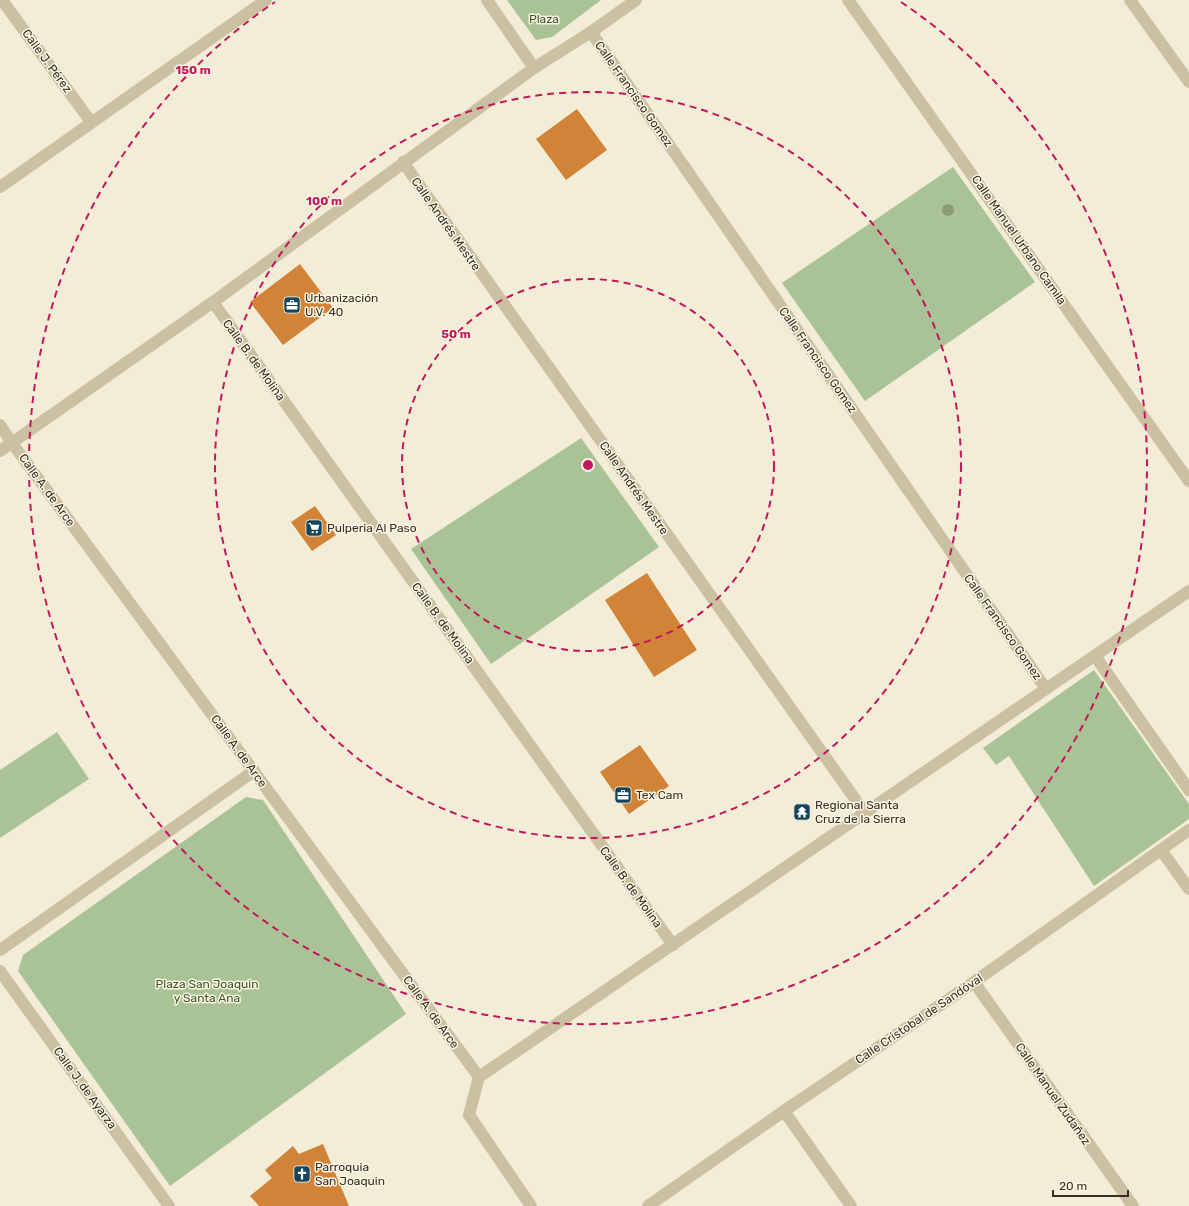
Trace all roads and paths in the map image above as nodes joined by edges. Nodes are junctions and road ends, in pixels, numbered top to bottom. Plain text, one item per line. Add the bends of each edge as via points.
1 (2, 0) edge
2 (266, 0) edge
3 (487, 0) edge
4 (636, 0) edge
5 (848, 0) edge
6 (1130, 0) edge
7 (591, 32) junction
8 (534, 68) junction
9 (1189, 82) edge
10 (91, 122) junction
11 (403, 162) junction
12 (0, 187) edge
13 (213, 302) junction
14 (0, 425) edge
15 (12, 443) junction
16 (0, 450) edge
17 (1189, 481) edge
18 (1189, 591) edge
19 (1095, 656) junction
20 (1046, 689) junction
21 (254, 771) junction
22 (1189, 790) edge
23 (865, 813) junction
24 (1189, 830) edge
25 (1161, 850) junction
26 (1189, 889) edge
27 (673, 945) junction
28 (0, 950) edge
29 (0, 971) edge
30 (974, 982) junction
31 (479, 1077) junction
32 (784, 1111) junction
33 (169, 1206) edge
34 (531, 1206) edge
35 (648, 1206) edge
36 (851, 1206) edge
37 (1133, 1206) edge

1 - 10 street, Calle J. Pérez
2 - 10 street
3 - 8 street
4 - 7 street
5 - 17 street, Calle Manuel Urbano Camila
6 - 9 street
7 - 8 street
7 - 20 street, Calle Francisco Gomez
8 - 11 street
10 - 12 street
11 - 13 street
11 - 23 street, Calle Andrés Mestre
13 - 15 street
13 - 27 street, Calle B. de Molina
14 - 15 street, Calle A. de Arce
15 - 16 street
15 - 21 street, Calle A. de Arce
18 - 19 street
19 - 20 street
19 - 22 street
20 - 23 street
21 - 28 street
21 - 31 street, Calle A. de Arce
23 - 27 street
24 - 25 street, Calle Cristobal de Sandóval
25 - 26 street
25 - 30 street, Calle Cristobal de Sandóval
27 - 31 street
29 - 33 street, Calle J. de Ayarza
30 - 32 street, Calle Cristobal de Sandóval
30 - 37 street, Calle Manuel Zudañez
31 - 34 street via 469,1115
32 - 35 street, Calle Cristobal de Sandóval
32 - 36 street

